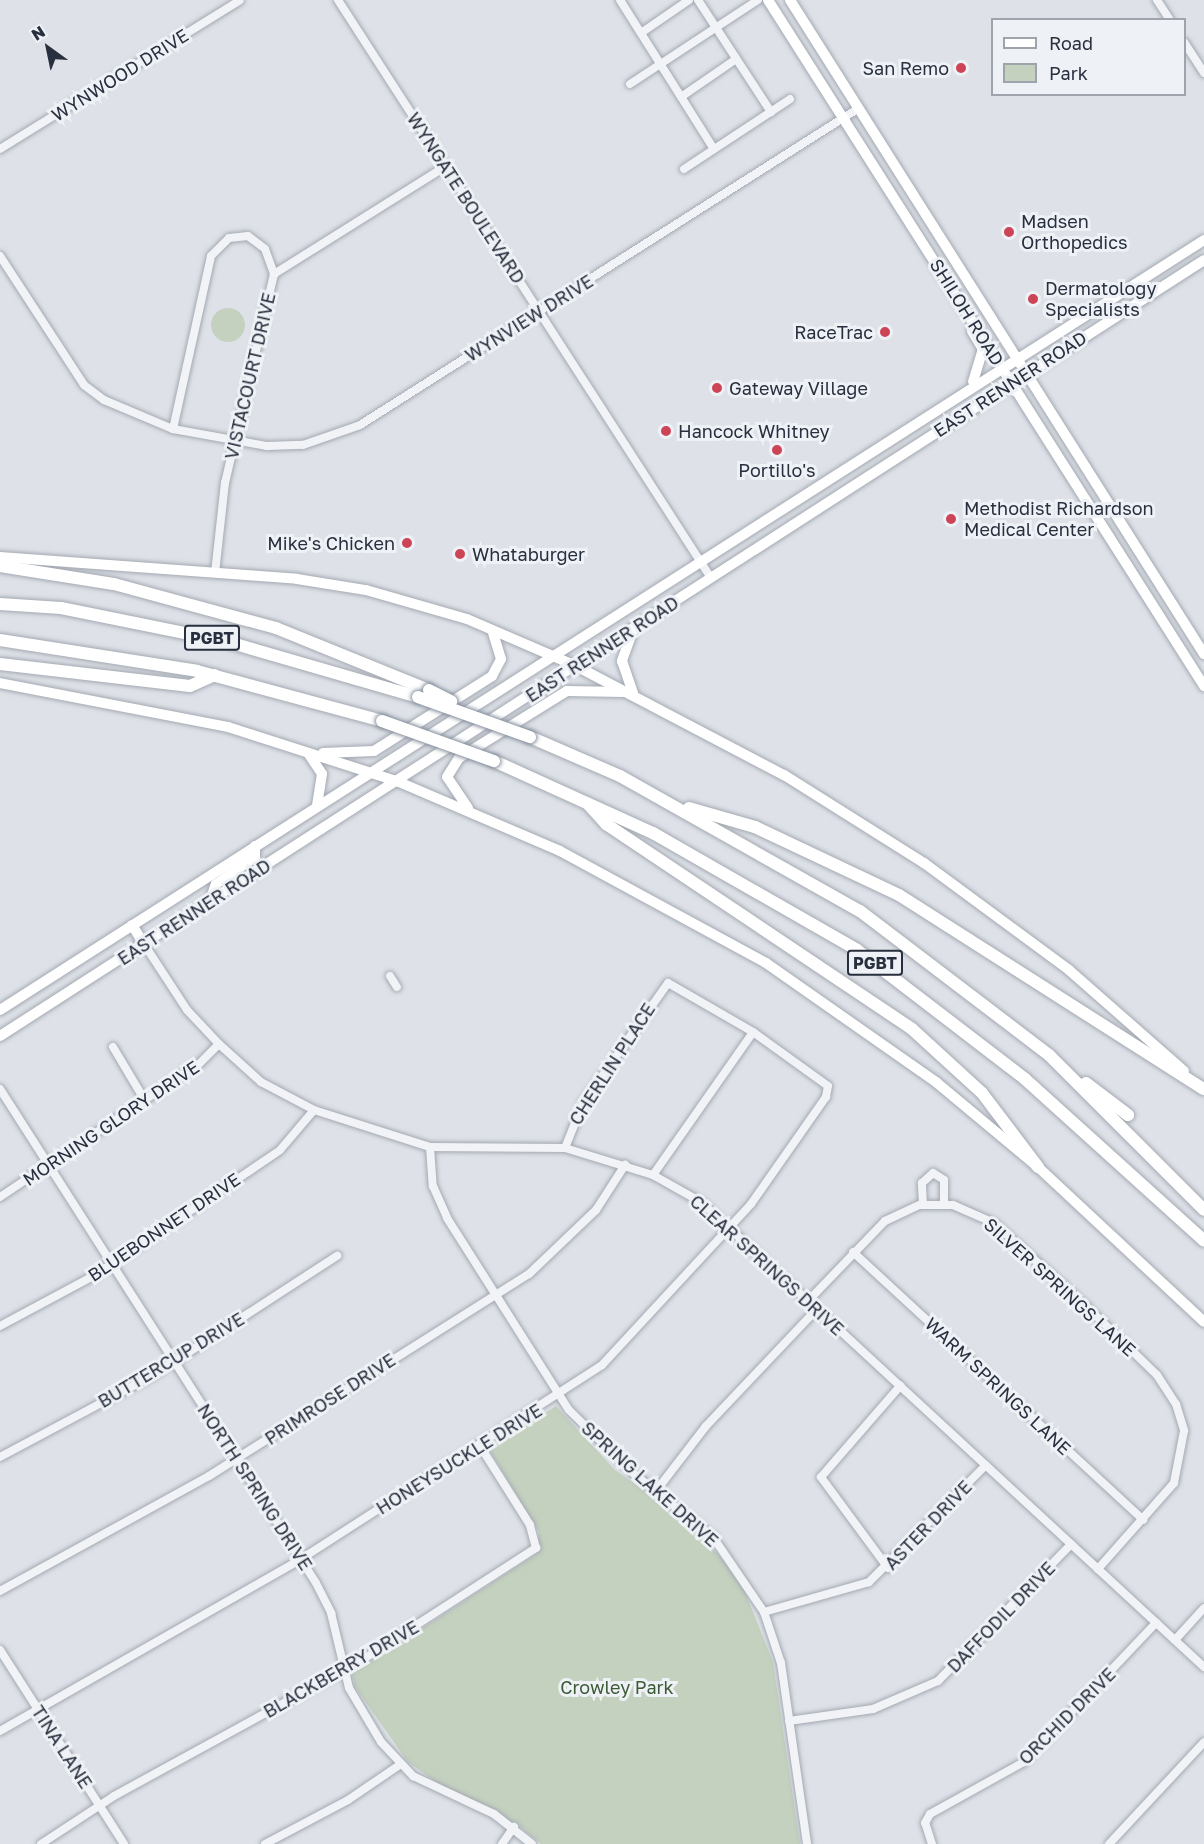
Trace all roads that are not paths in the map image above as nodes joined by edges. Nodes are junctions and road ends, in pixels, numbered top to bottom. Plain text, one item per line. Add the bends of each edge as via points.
1 (240, 0) edge
2 (338, 0) edge
3 (620, 0) edge
4 (689, 0) edge
5 (698, 0) edge
6 (758, 0) edge
7 (768, 0) edge
8 (790, 0) edge
9 (1157, 0) edge
10 (1169, 18) edge
11 (716, 28) junction
12 (641, 33) junction
13 (1186, 44) edge
14 (736, 59) junction
15 (660, 64) junction
16 (1204, 73) edge
17 (630, 84) dead end
18 (681, 96) junction
19 (790, 99) dead end
20 (860, 108) junction
21 (771, 112) junction
22 (845, 117) junction
23 (714, 149) junction
24 (0, 150) edge
25 (446, 166) junction
26 (684, 169) dead end
27 (938, 230) junction
28 (922, 240) junction
29 (1204, 240) edge
30 (0, 256) edge
31 (1204, 260) edge
32 (274, 274) junction
33 (945, 276) junction
34 (540, 312) junction
35 (1017, 356) junction
36 (1001, 367) junction
37 (1026, 373) junction
38 (1010, 383) junction
39 (968, 388) junction
40 (173, 429) junction
41 (234, 440) junction
42 (883, 443) junction
43 (881, 467) junction
44 (836, 473) junction
45 (1096, 482) junction
46 (1082, 492) junction
47 (829, 500) junction
48 (0, 557) edge
49 (700, 561) junction
50 (0, 566) edge
51 (215, 573) junction
52 (711, 578) junction
53 (0, 604) edge
54 (634, 629) junction
55 (492, 630) junction
56 (0, 640) edge
57 (1204, 654) edge
58 (552, 657) junction
59 (0, 664) edge
60 (576, 666) junction
61 (1200, 673) edge
62 (215, 675) junction
63 (0, 683) edge
64 (1204, 686) edge
65 (424, 693) junction
66 (633, 693) junction
67 (308, 753) junction
68 (370, 772) junction
69 (399, 782) junction
70 (583, 799) junction
71 (670, 803) junction
72 (315, 808) junction
73 (469, 810) junction
74 (255, 846) junction
75 (210, 901) junction
76 (132, 925) junction
77 (144, 944) junction
78 (390, 976) dead end
79 (397, 987) dead end
80 (5, 1006) edge
81 (0, 1019) edge
82 (753, 1032) junction
83 (0, 1036) edge
84 (219, 1044) junction
85 (113, 1047) dead end
86 (1049, 1055) junction
87 (0, 1089) edge
88 (1204, 1089) edge
89 (144, 1099) junction
90 (314, 1110) junction
91 (1128, 1115) dead end
92 (430, 1147) junction
93 (565, 1148) junction
94 (625, 1165) junction
95 (49, 1167) junction
96 (1038, 1167) junction
97 (653, 1175) junction
98 (0, 1197) edge
99 (923, 1205) junction
100 (944, 1205) junction
101 (1204, 1210) edge
102 (731, 1229) junction
103 (1204, 1241) edge
104 (853, 1252) junction
105 (337, 1256) dead end
106 (110, 1264) junction
107 (496, 1295) junction
108 (808, 1301) junction
109 (817, 1309) junction
110 (1204, 1322) edge
111 (0, 1326) edge
112 (173, 1362) junction
113 (900, 1386) junction
114 (559, 1396) junction
115 (480, 1446) junction
116 (0, 1457) edge
117 (237, 1459) junction
118 (986, 1465) junction
119 (656, 1491) junction
120 (1143, 1520) junction
121 (1071, 1544) junction
122 (301, 1559) junction
123 (888, 1568) junction
124 (1098, 1569) junction
125 (0, 1591) edge
126 (1204, 1608) edge
127 (764, 1611) junction
128 (1156, 1623) junction
129 (1175, 1640) junction
130 (0, 1650) edge
131 (1204, 1667) edge
132 (342, 1672) junction
133 (36, 1707) junction
134 (789, 1721) junction
135 (0, 1731) edge
136 (1204, 1742) edge
137 (401, 1764) junction
138 (99, 1805) junction
139 (514, 1827) junction
140 (41, 1844) edge
141 (124, 1844) edge
142 (265, 1844) edge
143 (502, 1844) edge
144 (532, 1844) edge
145 (807, 1844) edge
146 (932, 1844) edge
147 (1109, 1844) edge

1 - 24 street, WYNWOOD DRIVE
2 - 25 street, WYNGATE BOULEVARD
3 - 12 street
4 - 12 street
5 - 11 street
6 - 11 street
7 - 22 main road, SHILOH ROAD
8 - 20 main road, SHILOH ROAD
9 - 10 street
11 - 14 street
11 - 15 street
12 - 15 street
13 - 16 street
14 - 18 street
14 - 21 street
15 - 17 street
15 - 18 street
18 - 23 street
19 - 21 street
20 - 22 street, WYNVIEW DRIVE
20 - 27 main road, SHILOH ROAD
21 - 23 street
22 - 28 main road, SHILOH ROAD
22 - 34 street, WYNVIEW DRIVE
23 - 26 street
25 - 32 street, VISTACOURT DRIVE
25 - 34 street, WYNGATE BOULEVARD
27 - 28 main road
27 - 35 main road, SHILOH ROAD
28 - 33 main road, SHILOH ROAD
29 - 35 main road, EAST RENNER ROAD
30 - 40 street, WYNVIEW DRIVE via 84,385 128,414
31 - 37 main road, EAST RENNER ROAD
32 - 40 street via 265,249 248,236 229,238 211,256
32 - 41 street, VISTACOURT DRIVE
33 - 36 main road, SHILOH ROAD
33 - 39 main road via 945,286 983,349 978,378
34 - 41 street, WYNVIEW DRIVE via 330,439 291,445
34 - 49 street, WYNGATE BOULEVARD
35 - 36 main road, EAST RENNER ROAD
35 - 37 main road, SHILOH ROAD
36 - 38 main road, SHILOH ROAD
36 - 39 main road, EAST RENNER ROAD
37 - 38 main road, EAST RENNER ROAD
37 - 45 main road, SHILOH ROAD
38 - 43 main road, EAST RENNER ROAD
38 - 46 main road, SHILOH ROAD
39 - 42 main road, EAST RENNER ROAD
40 - 41 street, WYNVIEW DRIVE
41 - 51 street, VISTACOURT DRIVE
42 - 43 main road
42 - 44 main road, EAST RENNER ROAD
43 - 47 main road, EAST RENNER ROAD
44 - 47 main road via 839,484
44 - 49 main road, EAST RENNER ROAD
45 - 46 main road
45 - 57 main road, SHILOH ROAD
46 - 61 main road, SHILOH ROAD
47 - 52 main road, EAST RENNER ROAD
48 - 51 main road
49 - 52 street, WYNGATE BOULEVARD
49 - 58 main road, EAST RENNER ROAD
50 - 65 highway via 114,584 276,628
51 - 55 main road via 368,590
52 - 54 main road, EAST RENNER ROAD
53 - 65 highway, PGBT via 61,608 225,641
54 - 60 main road, EAST RENNER ROAD
54 - 66 main road via 622,652
55 - 58 main road
55 - 67 main road via 501,659 492,676 374,751
56 - 62 highway, PGBT
58 - 60 main road
58 - 68 main road, EAST RENNER ROAD
59 - 62 highway via 190,686
60 - 66 main road
60 - 69 main road, EAST RENNER ROAD
61 - 64 main road, SHILOH ROAD
62 - 70 highway, PGBT, bridge via 382,721 494,761
63 - 67 main road via 172,713
65 - 71 highway, PGBT, bridge via 530,737
66 - 73 main road via 567,691 459,758 447,777
66 - 88 main road via 784,775 924,863 1069,970
67 - 68 main road
67 - 72 main road via 324,786
68 - 69 main road
68 - 72 main road, EAST RENNER ROAD
69 - 73 main road
69 - 75 main road, EAST RENNER ROAD
70 - 96 highway via 606,824 912,1029 982,1094
70 - 103 highway, PGBT via 714,866 890,973 1049,1099
71 - 86 highway, PGBT via 860,911
71 - 88 highway via 755,827 899,895
72 - 74 main road, EAST RENNER ROAD
73 - 96 main road via 560,851 766,963 936,1082
74 - 75 main road via 255,857 216,884
74 - 76 main road, EAST RENNER ROAD
75 - 77 main road, EAST RENNER ROAD
76 - 77 main road
76 - 80 main road, EAST RENNER ROAD
77 - 83 main road, EAST RENNER ROAD
77 - 84 street, CLEAR SPRINGS DRIVE via 187,1010
78 - 79 street
80 - 81 main road
82 - 93 street, CHERLIN PLACE via 668,983 583,1103
82 - 97 street
82 - 102 street, HONEYSUCKLE DRIVE via 828,1086 826,1097
84 - 89 street, MORNING GLORY DRIVE
84 - 90 street, CLEAR SPRINGS DRIVE via 261,1082
85 - 89 street
86 - 91 highway
86 - 101 highway, PGBT
87 - 95 street, NORTH SPRING DRIVE
89 - 95 street, MORNING GLORY DRIVE
90 - 92 street, CLEAR SPRINGS DRIVE
90 - 106 street, BLUEBONNET DRIVE via 280,1150
92 - 93 street, CLEAR SPRINGS DRIVE
92 - 107 street, SPRING LAKE DRIVE via 439,1203
93 - 94 street, CLEAR SPRINGS DRIVE
94 - 97 street, CLEAR SPRINGS DRIVE
94 - 107 street, PRIMROSE DRIVE via 596,1210 556,1251
95 - 98 street, MORNING GLORY DRIVE
95 - 106 street, NORTH SPRING DRIVE
96 - 110 main road
97 - 102 street, CLEAR SPRINGS DRIVE via 701,1202
99 - 100 street, SILVER SPRINGS LANE
99 - 100 street via 923,1180 933,1173 944,1180
99 - 104 street, SILVER SPRINGS LANE via 885,1221
100 - 120 street, SILVER SPRINGS LANE via 970,1209 994,1223 1166,1387 1182,1424 1183,1452 1174,1483
102 - 108 street, CLEAR SPRINGS DRIVE
102 - 114 street, HONEYSUCKLE DRIVE via 617,1352
104 - 108 street, SILVER SPRINGS LANE
104 - 120 street, WARM SPRINGS LANE
105 - 112 street, BUTTERCUP DRIVE
106 - 111 street, BLUEBONNET DRIVE
106 - 112 street, NORTH SPRING DRIVE
107 - 114 street, SPRING LAKE DRIVE
107 - 117 street, PRIMROSE DRIVE
108 - 109 street, CLEAR SPRINGS DRIVE
109 - 113 street, CLEAR SPRINGS DRIVE
109 - 119 street via 706,1426
112 - 116 street, BUTTERCUP DRIVE
112 - 117 street, NORTH SPRING DRIVE
113 - 118 street, CLEAR SPRINGS DRIVE
113 - 123 street via 821,1477
114 - 115 street, HONEYSUCKLE DRIVE
114 - 119 street, SPRING LAKE DRIVE via 583,1427
115 - 122 street, HONEYSUCKLE DRIVE
115 - 132 street, BLACKBERRY DRIVE via 537,1536 536,1548
117 - 122 street, NORTH SPRING DRIVE
117 - 125 street, PRIMROSE DRIVE
118 - 121 street, CLEAR SPRINGS DRIVE
118 - 123 street, ASTER DRIVE
119 - 127 street, SPRING LAKE DRIVE via 713,1537
120 - 124 street
121 - 124 street, CLEAR SPRINGS DRIVE
121 - 134 street, DAFFODIL DRIVE via 938,1681 873,1709
122 - 132 street, NORTH SPRING DRIVE via 331,1613
122 - 133 street, HONEYSUCKLE DRIVE
123 - 127 street, ASTER DRIVE via 858,1588
124 - 128 street, CLEAR SPRINGS DRIVE
126 - 129 street
127 - 134 street, SPRING LAKE DRIVE via 781,1664
128 - 129 street, CLEAR SPRINGS DRIVE
128 - 146 street, ORCHID DRIVE via 1024,1762 935,1811 925,1823
129 - 131 street, CLEAR SPRINGS DRIVE
130 - 133 street, TINA LANE
132 - 137 street, NORTH SPRING DRIVE via 360,1711
132 - 138 street, BLACKBERRY DRIVE
133 - 135 street, HONEYSUCKLE DRIVE
133 - 138 street, TINA LANE
134 - 145 street, SPRING LAKE DRIVE
136 - 147 street
137 - 139 street, NORTH SPRING DRIVE via 435,1790
137 - 142 street via 348,1800
138 - 140 street, BLACKBERRY DRIVE
138 - 141 street, TINA LANE
139 - 143 street
139 - 144 street, NORTH SPRING DRIVE

